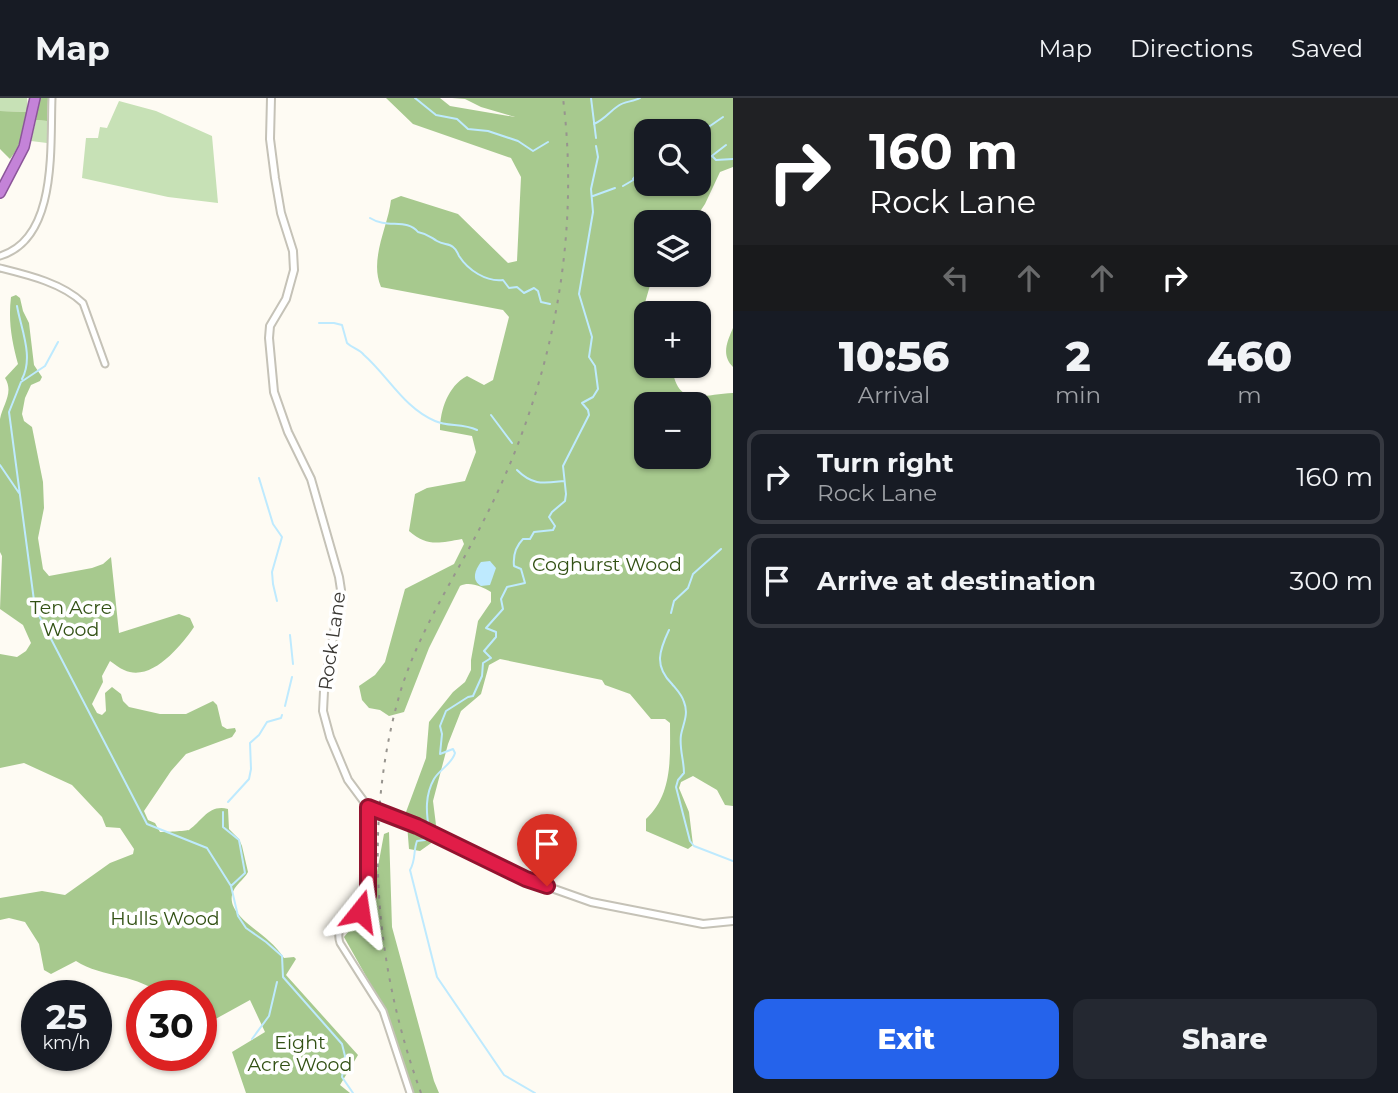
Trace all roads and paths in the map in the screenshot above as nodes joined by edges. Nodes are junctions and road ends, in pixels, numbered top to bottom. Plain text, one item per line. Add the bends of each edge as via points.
1 (35, 98) edge
2 (52, 98) edge
3 (271, 98) edge
4 (0, 193) edge
5 (0, 256) edge
6 (0, 268) edge
7 (105, 364) dead end
8 (368, 807) junction
9 (733, 921) edge
10 (410, 1093) edge

1 - 4 highway via 24,147
2 - 5 street via 42,210 23,243
3 - 8 street, Rock Lane via 275,178 294,270 286,299 270,326 274,391 311,479 340,577 323,711 348,780
6 - 7 street via 76,296 83,303
8 - 9 street via 526,879 591,902 703,924
8 - 10 street via 368,895 360,911 341,925 338,937 383,1011

